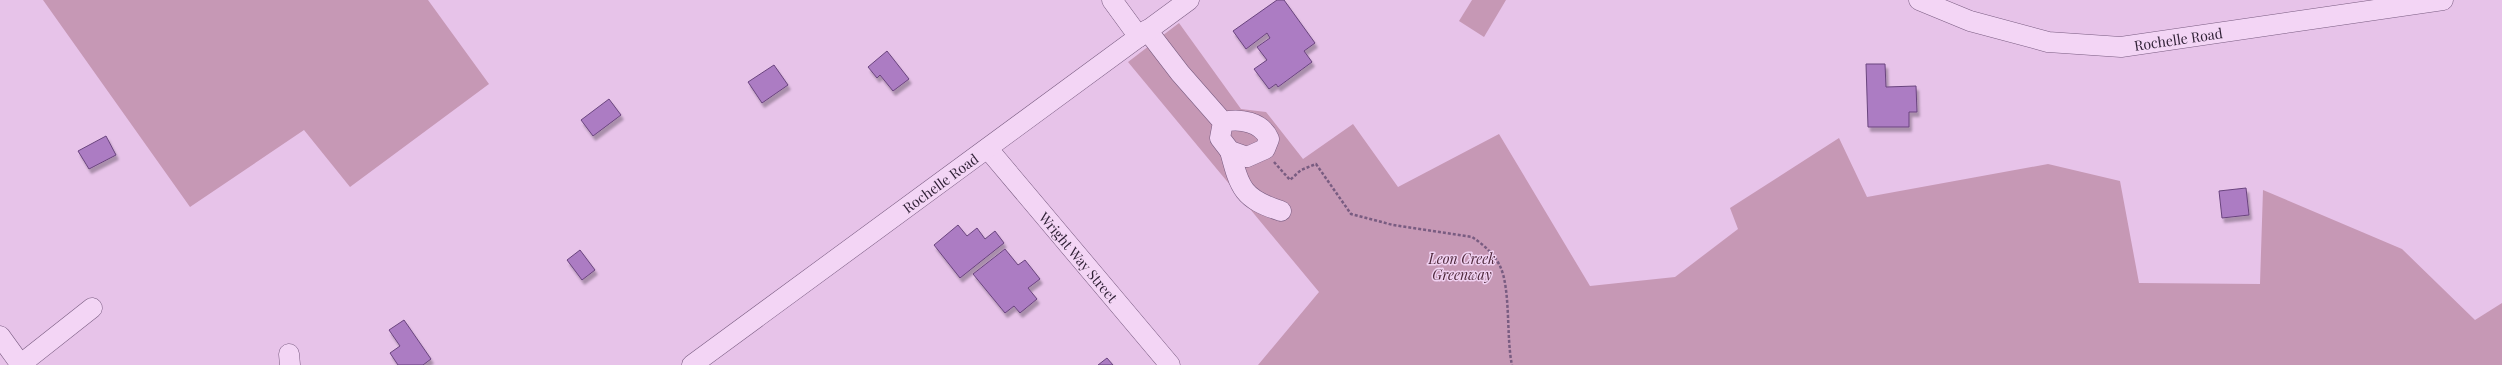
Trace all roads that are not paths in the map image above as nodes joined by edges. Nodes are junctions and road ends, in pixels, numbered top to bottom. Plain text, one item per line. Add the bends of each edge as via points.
1 (1112, 0) edge
2 (1189, 0) edge
3 (1919, 0) edge
4 (2443, 0) edge
5 (1143, 33) junction
6 (1223, 122) junction
7 (988, 149) junction
8 (1230, 152) junction
9 (1282, 211) dead end
10 (92, 308) dead end
11 (0, 336) edge
12 (21, 365) edge
13 (692, 365) edge
14 (1170, 365) edge

1 - 5 street
2 - 5 street, Rochelle Road
3 - 4 street, Rochelle Road via 1970,21 2048,42 2121,47
5 - 6 street
5 - 7 street, Rochelle Road
6 - 8 street via 1220,138
6 - 8 street via 1234,119 1249,122 1265,130 1269,139 1265,149 1246,158
7 - 13 street, Rochelle Road
7 - 14 street, Wright Way Street
8 - 9 street via 1238,184 1243,190 1267,206
10 - 12 street
11 - 12 street

